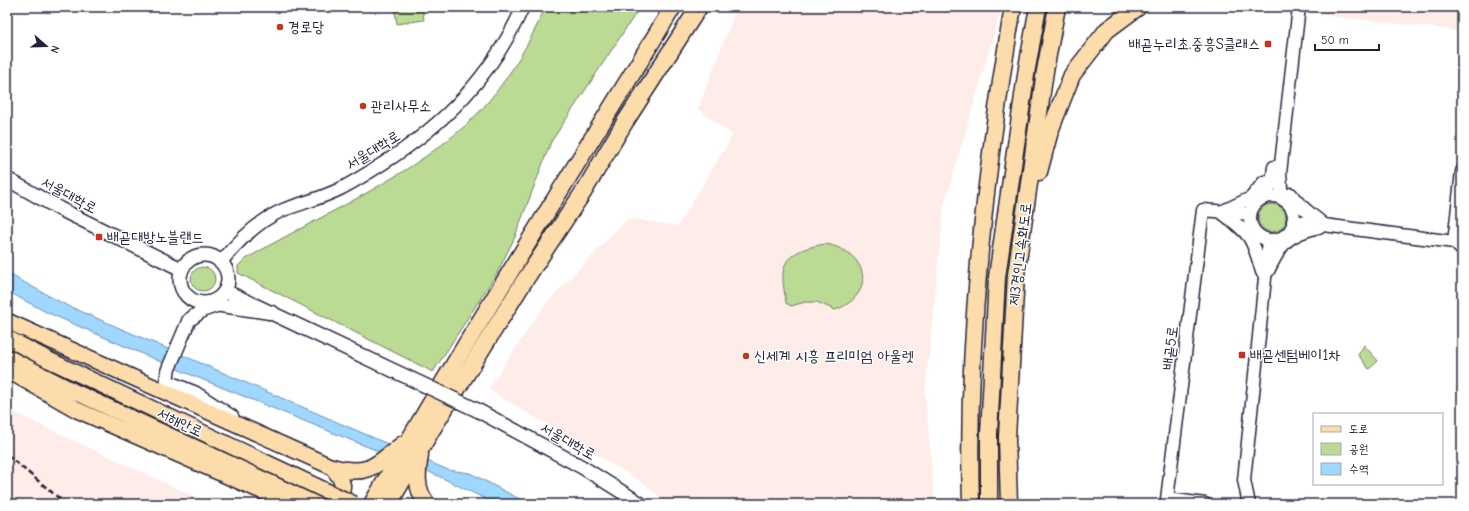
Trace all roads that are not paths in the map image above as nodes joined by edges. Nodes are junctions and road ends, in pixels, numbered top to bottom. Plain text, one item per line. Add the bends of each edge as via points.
1 (523, 7) edge
2 (673, 7) edge
3 (691, 7) edge
4 (699, 7) edge
5 (1013, 7) edge
6 (1038, 7) edge
7 (1057, 7) edge
8 (1138, 7) edge
9 (1293, 7) edge
10 (1299, 7) edge
11 (652, 79) junction
12 (1279, 156) junction
13 (1462, 171) edge
14 (7, 179) edge
15 (1263, 198) junction
16 (1284, 200) junction
17 (1221, 212) junction
18 (1250, 214) junction
19 (1293, 222) junction
20 (1324, 225) junction
21 (1269, 240) junction
22 (1458, 246) edge
23 (221, 262) junction
24 (181, 269) junction
25 (1016, 275) junction
26 (1264, 280) junction
27 (225, 291) junction
28 (206, 303) junction
29 (273, 314) junction
30 (187, 319) junction
31 (7, 321) edge
32 (7, 338) edge
33 (7, 357) edge
34 (7, 370) edge
35 (255, 431) junction
36 (420, 435) junction
37 (332, 466) junction
38 (398, 473) junction
39 (291, 504) edge
40 (317, 504) edge
41 (335, 504) edge
42 (354, 504) edge
43 (372, 504) edge
44 (389, 504) edge
45 (427, 504) edge
46 (641, 504) edge
47 (970, 504) edge
48 (989, 504) edge
49 (1009, 504) edge
50 (1205, 504) edge
51 (1250, 504) edge

1 - 23 street, 서울대학로 via 513,30 482,78 452,111 416,141 362,176 334,192 282,211 253,229
2 - 36 highway via 499,287
3 - 11 highway
4 - 11 highway
5 - 47 highway via 1004,56 980,243 970,442
6 - 48 highway, 제3경인고속화도로 via 997,277 989,434
7 - 25 highway, 제3경인고속화도로 via 1045,71
8 - 25 highway via 1107,30 1072,75 1050,131
9 - 12 street
10 - 12 street
11 - 36 highway via 584,191
12 - 15 street via 1272,182
12 - 16 street via 1280,184
12 - 17 street via 1258,192 1243,203
12 - 20 street via 1286,183 1293,197
13 - 22 street
14 - 24 main road, 서울대학로 via 60,209
15 - 16 street via 1275,196
15 - 18 street via 1256,202
16 - 19 street via 1292,210
17 - 18 street, 배곧5로
17 - 26 street via 1249,235 1256,249
17 - 50 street, 배곧5로 via 1203,210 1167,499
18 - 21 street via 1252,228 1262,238
19 - 20 street
19 - 21 street via 1289,232 1283,237
20 - 22 street
20 - 26 street via 1301,232 1284,243
21 - 26 street
23 - 24 main road via 209,255 196,256
23 - 27 main road via 228,276
24 - 28 main road via 179,278 184,294 193,301
25 - 49 highway, 제3경인고속화도로 via 1006,437
26 - 51 street via 1244,480
27 - 28 main road via 220,297
27 - 29 main road, 서울대학로
28 - 30 main road via 191,310
29 - 30 main road via 218,305
29 - 46 main road, 서울대학로, bridge via 477,410 582,466
30 - 35 main road via 166,379 195,393
31 - 35 main road
32 - 42 main road, 서해안로, bridge
33 - 40 main road, 서해안로 via 40,375
34 - 39 main road via 77,410
35 - 37 main road
36 - 38 highway
36 - 38 highway
37 - 38 highway via 348,472
37 - 41 main road via 343,482 342,493
38 - 43 highway
38 - 44 highway
38 - 45 highway

